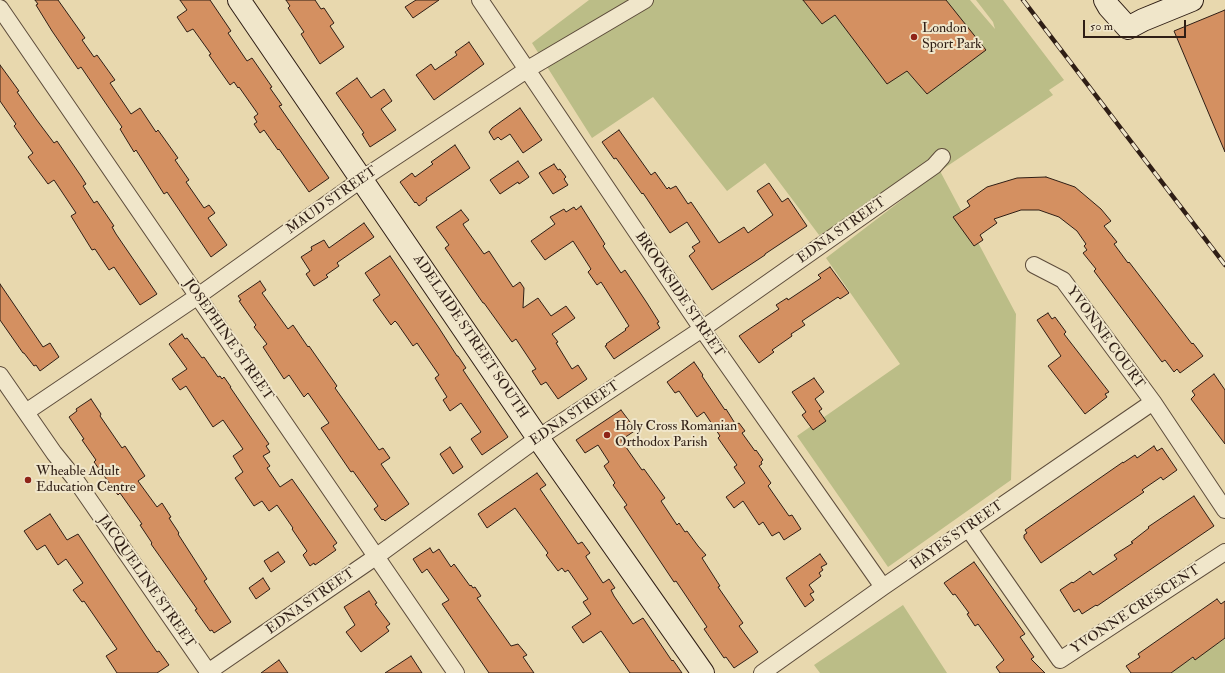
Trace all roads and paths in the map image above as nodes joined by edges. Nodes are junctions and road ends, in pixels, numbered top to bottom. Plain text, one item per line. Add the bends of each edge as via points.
1 (239, 0) edge
2 (480, 0) edge
3 (645, 0) edge
4 (1105, 0) edge
5 (1192, 0) edge
6 (0, 8) edge
7 (528, 69) junction
8 (942, 157) dead end
9 (362, 179) junction
10 (1034, 265) dead end
11 (198, 296) junction
12 (702, 329) junction
13 (0, 375) edge
14 (1153, 402) junction
15 (26, 412) junction
16 (538, 438) junction
17 (1225, 510) edge
18 (968, 528) junction
19 (1225, 552) edge
20 (377, 556) junction
21 (883, 587) junction
22 (208, 673) edge
23 (456, 673) edge
24 (702, 673) edge
25 (762, 673) edge

1 - 9 main road, ADELAIDE STREET SOUTH
2 - 7 street, BROOKSIDE STREET
3 - 7 street, MAUD STREET
4 - 5 main road via 1128,28
6 - 11 street, JOSEPHINE STREET
7 - 9 street, MAUD STREET
7 - 12 street, BROOKSIDE STREET
8 - 12 street, EDNA STREET via 934,166
9 - 11 street, MAUD STREET
9 - 16 main road, ADELAIDE STREET SOUTH
10 - 14 street, YVONNE COURT via 1063,280
11 - 15 street, MAUD STREET
11 - 20 street, JOSEPHINE STREET
12 - 16 street, EDNA STREET
12 - 21 street, BROOKSIDE STREET
13 - 15 street, JACQUELINE STREET
14 - 17 street
14 - 18 street, HAYES STREET
15 - 22 street, JACQUELINE STREET
16 - 20 street, EDNA STREET
16 - 24 main road, ADELAIDE STREET SOUTH
18 - 19 street, YVONNE CRESCENT via 1060,660
18 - 21 street, HAYES STREET
20 - 22 street, EDNA STREET
20 - 23 street, JOSEPHINE STREET
21 - 25 street, HAYES STREET

